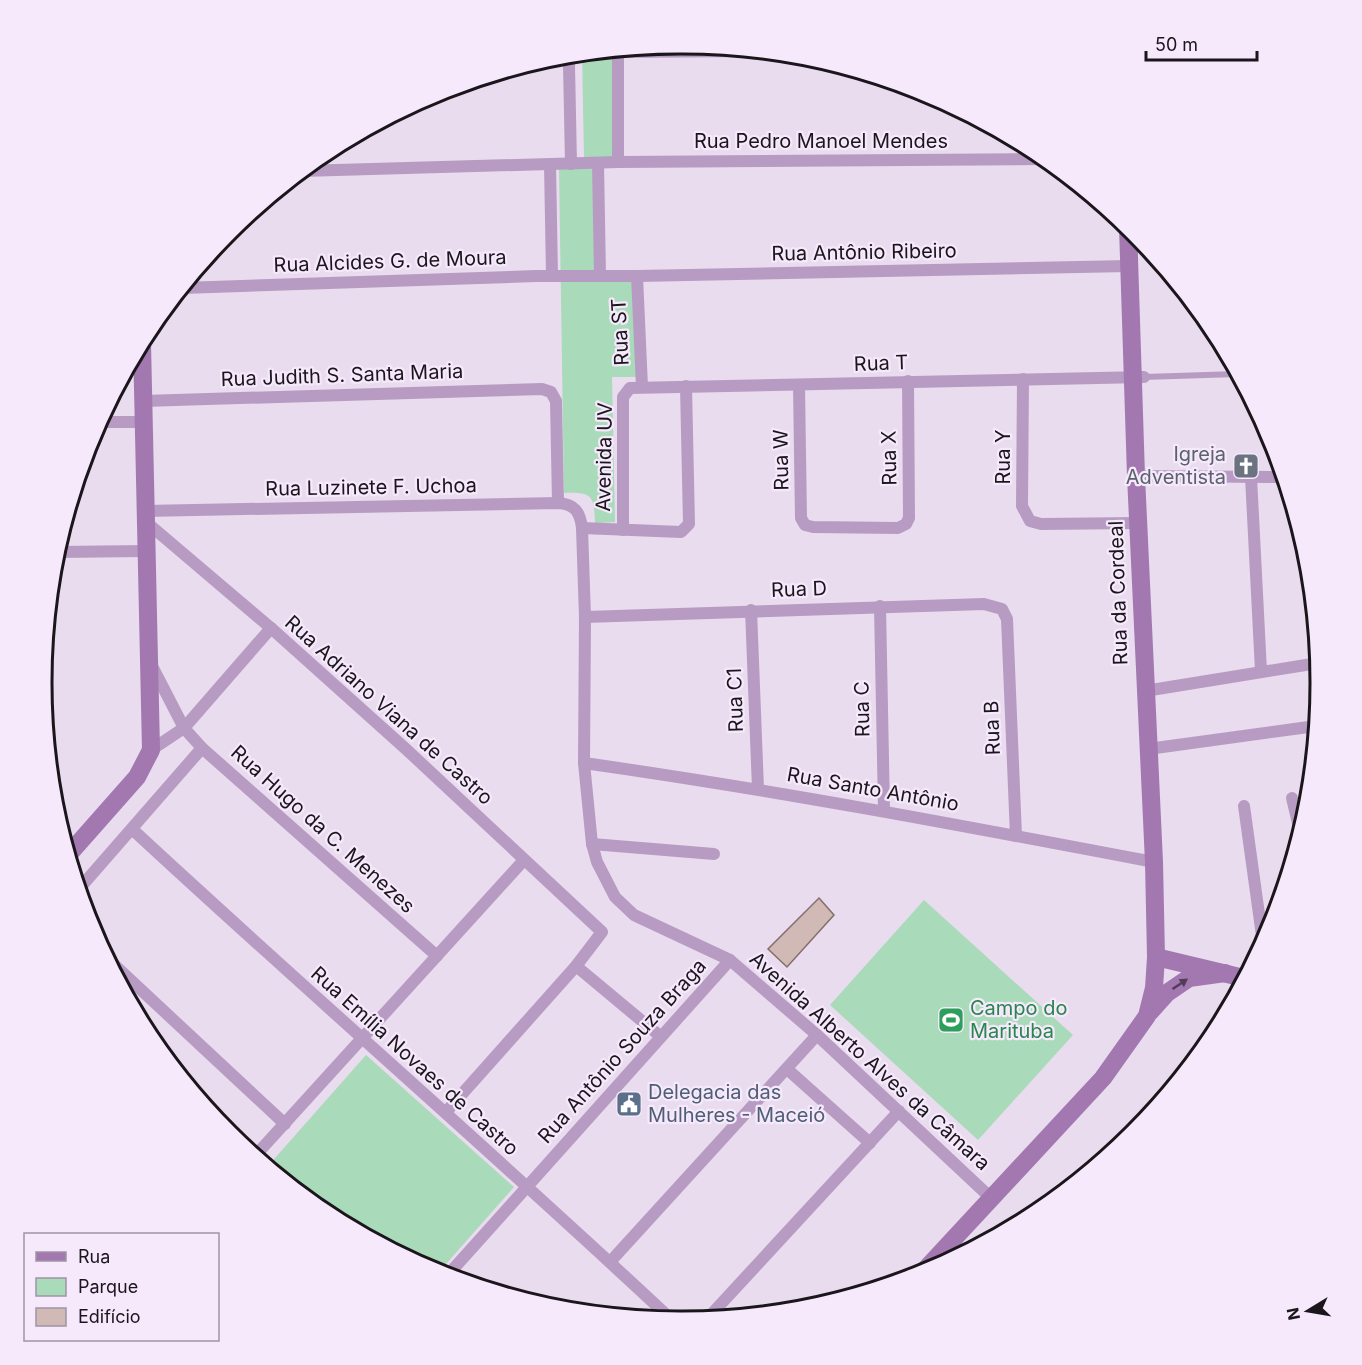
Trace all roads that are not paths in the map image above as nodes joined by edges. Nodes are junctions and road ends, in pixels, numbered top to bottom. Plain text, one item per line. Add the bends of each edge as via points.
1 (618, 57) edge
2 (569, 64) edge
3 (1029, 159) edge
4 (618, 162) junction
5 (597, 163) junction
6 (550, 164) junction
7 (571, 164) junction
8 (317, 171) edge
9 (1128, 241) edge
10 (1129, 266) junction
11 (552, 276) junction
12 (600, 276) junction
13 (637, 276) junction
14 (192, 288) edge
15 (142, 359) edge
16 (1228, 374) edge
17 (1138, 377) junction
18 (1023, 379) junction
19 (908, 381) junction
20 (686, 386) junction
21 (799, 386) junction
22 (636, 387) junction
23 (143, 401) junction
24 (109, 422) edge
25 (143, 422) junction
26 (1136, 476) junction
27 (1251, 477) junction
28 (1275, 477) edge
29 (558, 503) junction
30 (145, 516) junction
31 (1138, 524) junction
32 (813, 527) joint
33 (582, 528) junction
34 (623, 530) junction
35 (146, 551) junction
36 (67, 552) edge
37 (880, 606) junction
38 (750, 610) junction
39 (585, 616) junction
40 (1007, 619) joint
41 (271, 628) junction
42 (149, 660) junction
43 (1309, 664) edge
44 (1261, 671) junction
45 (1145, 691) junction
46 (1308, 727) edge
47 (184, 728) junction
48 (202, 747) junction
49 (1148, 749) junction
50 (151, 750) junction
51 (584, 763) junction
52 (758, 789) junction
53 (1292, 798) dead end
54 (1245, 806) dead end
55 (884, 810) junction
56 (1295, 812) edge
57 (132, 829) junction
58 (1017, 836) junction
59 (592, 844) junction
60 (75, 847) edge
61 (714, 854) dead end
62 (524, 860) junction
63 (1154, 861) junction
64 (85, 882) edge
65 (1261, 926) edge
66 (437, 956) junction
67 (1156, 957) junction
68 (730, 960) junction
69 (576, 966) junction
70 (1225, 973) junction
71 (1236, 976) edge
72 (126, 977) edge
73 (1147, 1016) junction
74 (817, 1035) junction
75 (660, 1036) junction
76 (362, 1040) junction
77 (787, 1069) junction
78 (899, 1111) junction
79 (446, 1112) junction
80 (285, 1124) junction
81 (870, 1143) junction
82 (261, 1149) edge
83 (526, 1188) junction
84 (991, 1198) junction
85 (938, 1256) edge
86 (610, 1262) junction
87 (455, 1269) edge
88 (715, 1310) edge
89 (662, 1311) edge

1 - 4 street
2 - 7 street
3 - 4 street, Rua Pedro Manoel Mendes
4 - 5 street, Rua Pedro Manoel Mendes
5 - 7 street, Rua Pedro Manoel Mendes
5 - 12 street
6 - 7 street, Rua Pedro Manoel Mendes
6 - 8 street, Rua Pedro Manoel Mendes
6 - 11 street
9 - 10 street, Rua da Cordeal
10 - 13 street, Rua Antônio Ribeiro
10 - 17 street, Rua da Cordeal
11 - 12 street, Rua Alcides G. de Moura
11 - 14 street, Rua Alcides G. de Moura
12 - 13 street, Rua Antônio Ribeiro
13 - 22 street, Rua ST
15 - 23 street
16 - 17 lane
17 - 18 street, Rua T
17 - 26 street, Rua da Cordeal
18 - 19 street, Rua T
18 - 31 street, Rua Y via 1022,506 1030,521
19 - 21 street, Rua T
19 - 32 street, Rua X via 906,524 898,528
20 - 21 street, Rua T
20 - 22 street, Rua T
20 - 34 street via 688,524 681,532
21 - 32 street, Rua W via 801,518 805,525
22 - 34 street, Avenida UV via 622,397
23 - 25 street
23 - 29 street, Rua Judith S. Santa Maria via 542,388 551,392 556,401
24 - 25 street
25 - 30 street
26 - 27 street
26 - 31 street, Rua da Cordeal
27 - 28 street
27 - 44 street
29 - 30 street, Rua Luzinete F. Uchoa
29 - 33 street via 574,507 581,516
30 - 35 street
30 - 41 street, Rua Adriano Viana de Castro
31 - 45 street, Rua da Cordeal
33 - 34 street
33 - 39 street, Avenida Alberto Alves da Câmara
35 - 36 street
35 - 42 street
37 - 38 street, Rua D
37 - 40 street, Rua D via 984,604 1002,609
37 - 55 street, Rua C
38 - 39 street, Rua D
38 - 52 street, Rua C1
39 - 51 street, Avenida Alberto Alves da Câmara
40 - 58 street, Rua B
41 - 47 street
41 - 62 street, Rua Adriano Viana de Castro
42 - 47 street, Rua Hugo da C. Menezes
42 - 50 street
43 - 44 street
44 - 45 street
45 - 49 street, Rua da Cordeal
46 - 49 street
47 - 48 street, Rua Hugo da C. Menezes
47 - 50 street
48 - 57 street
48 - 66 street, Rua Hugo da C. Menezes
49 - 63 street, Rua da Cordeal
50 - 60 street via 137,777
51 - 52 street, Rua Santo Antônio
51 - 59 street, Avenida Alberto Alves da Câmara
52 - 55 street, Rua Santo Antônio
53 - 56 street
54 - 65 street
55 - 58 street, Rua Santo Antônio
57 - 64 street
57 - 76 street, Rua Emília Novaes de Castro
58 - 63 street, Rua Santo Antônio
59 - 61 street
59 - 68 street, Avenida Alberto Alves da Câmara via 615,897 634,915
62 - 66 street
62 - 69 street, Rua Adriano Viana de Castro via 602,932
63 - 67 street, Rua da Cordeal
66 - 76 street
67 - 70 street
67 - 73 street, Rua da Cordeal
68 - 74 street, Avenida Alberto Alves da Câmara
68 - 75 street, Rua Antônio Souza Braga
69 - 75 street
69 - 79 street
70 - 71 street
73 -> 70 street via 1167,993 1189,978
72 - 80 street
73 - 84 street via 1103,1078
74 - 77 street
74 - 78 street, Avenida Alberto Alves da Câmara
75 - 83 street, Rua Antônio Souza Braga
76 - 79 street, Rua Emília Novaes de Castro
76 - 80 street
77 - 81 street
77 - 86 street
78 - 81 street
78 - 84 street, Avenida Alberto Alves da Câmara
79 - 83 street, Rua Emília Novaes de Castro
80 - 82 street
81 - 88 street
83 - 86 street, Rua Emília Novaes de Castro
83 - 87 street, Rua Antônio Souza Braga
84 - 85 street
86 - 89 street, Rua Emília Novaes de Castro

